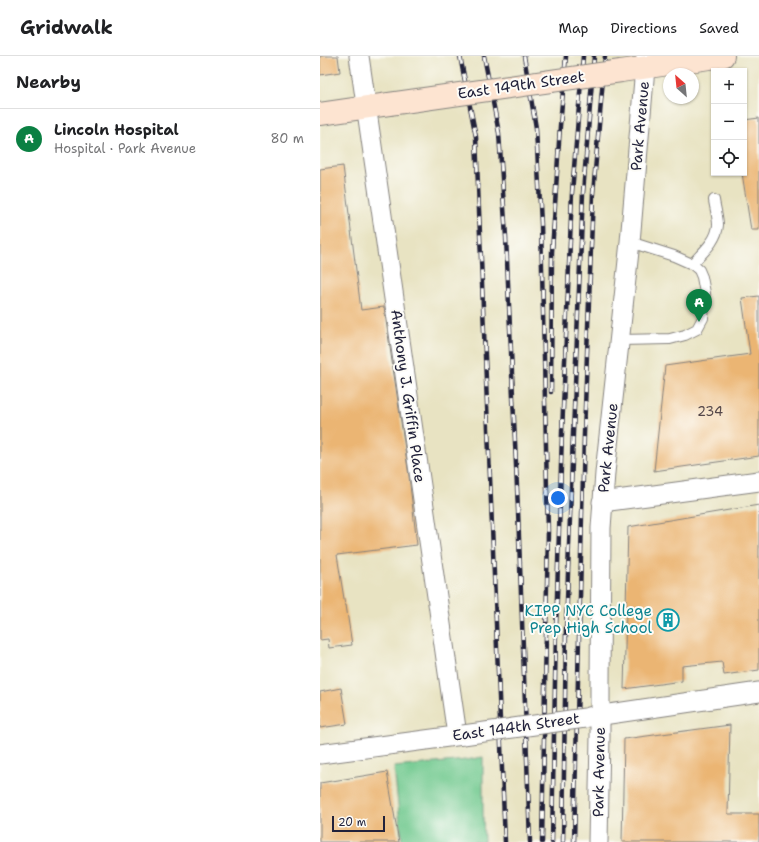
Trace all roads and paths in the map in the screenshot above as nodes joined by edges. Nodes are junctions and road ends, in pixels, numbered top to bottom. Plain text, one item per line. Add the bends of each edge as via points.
1 (359, 56) edge
2 (723, 56) edge
3 (646, 62) edge
4 (366, 107) junction
5 (320, 114) edge
6 (714, 200) dead end
7 (630, 242) junction
8 (692, 264) junction
9 (619, 340) junction
10 (759, 481) edge
11 (602, 502) junction
12 (759, 692) edge
13 (593, 717) junction
14 (460, 735) junction
15 (320, 754) edge
16 (598, 842) edge

1 - 4 street, Anthony J. Griffin Place
2 - 3 main road, East 149th Street
3 - 4 main road, East 149th Street, bridge via 621,71
3 - 7 street, Park Avenue
4 - 5 main road, East 149th Street
4 - 14 street, Anthony J. Griffin Place
6 - 8 lane via 718,224 716,235
7 - 8 lane
7 - 9 street, Park Avenue
8 - 9 lane via 699,270 705,293 703,318 696,329 686,335 670,339
9 - 11 street, Park Avenue
10 - 11 street
11 - 13 street, Park Avenue
12 - 13 street, East 144th Street
13 - 14 street, East 144th Street, bridge
13 - 16 street, Park Avenue
14 - 15 street, East 144th Street

